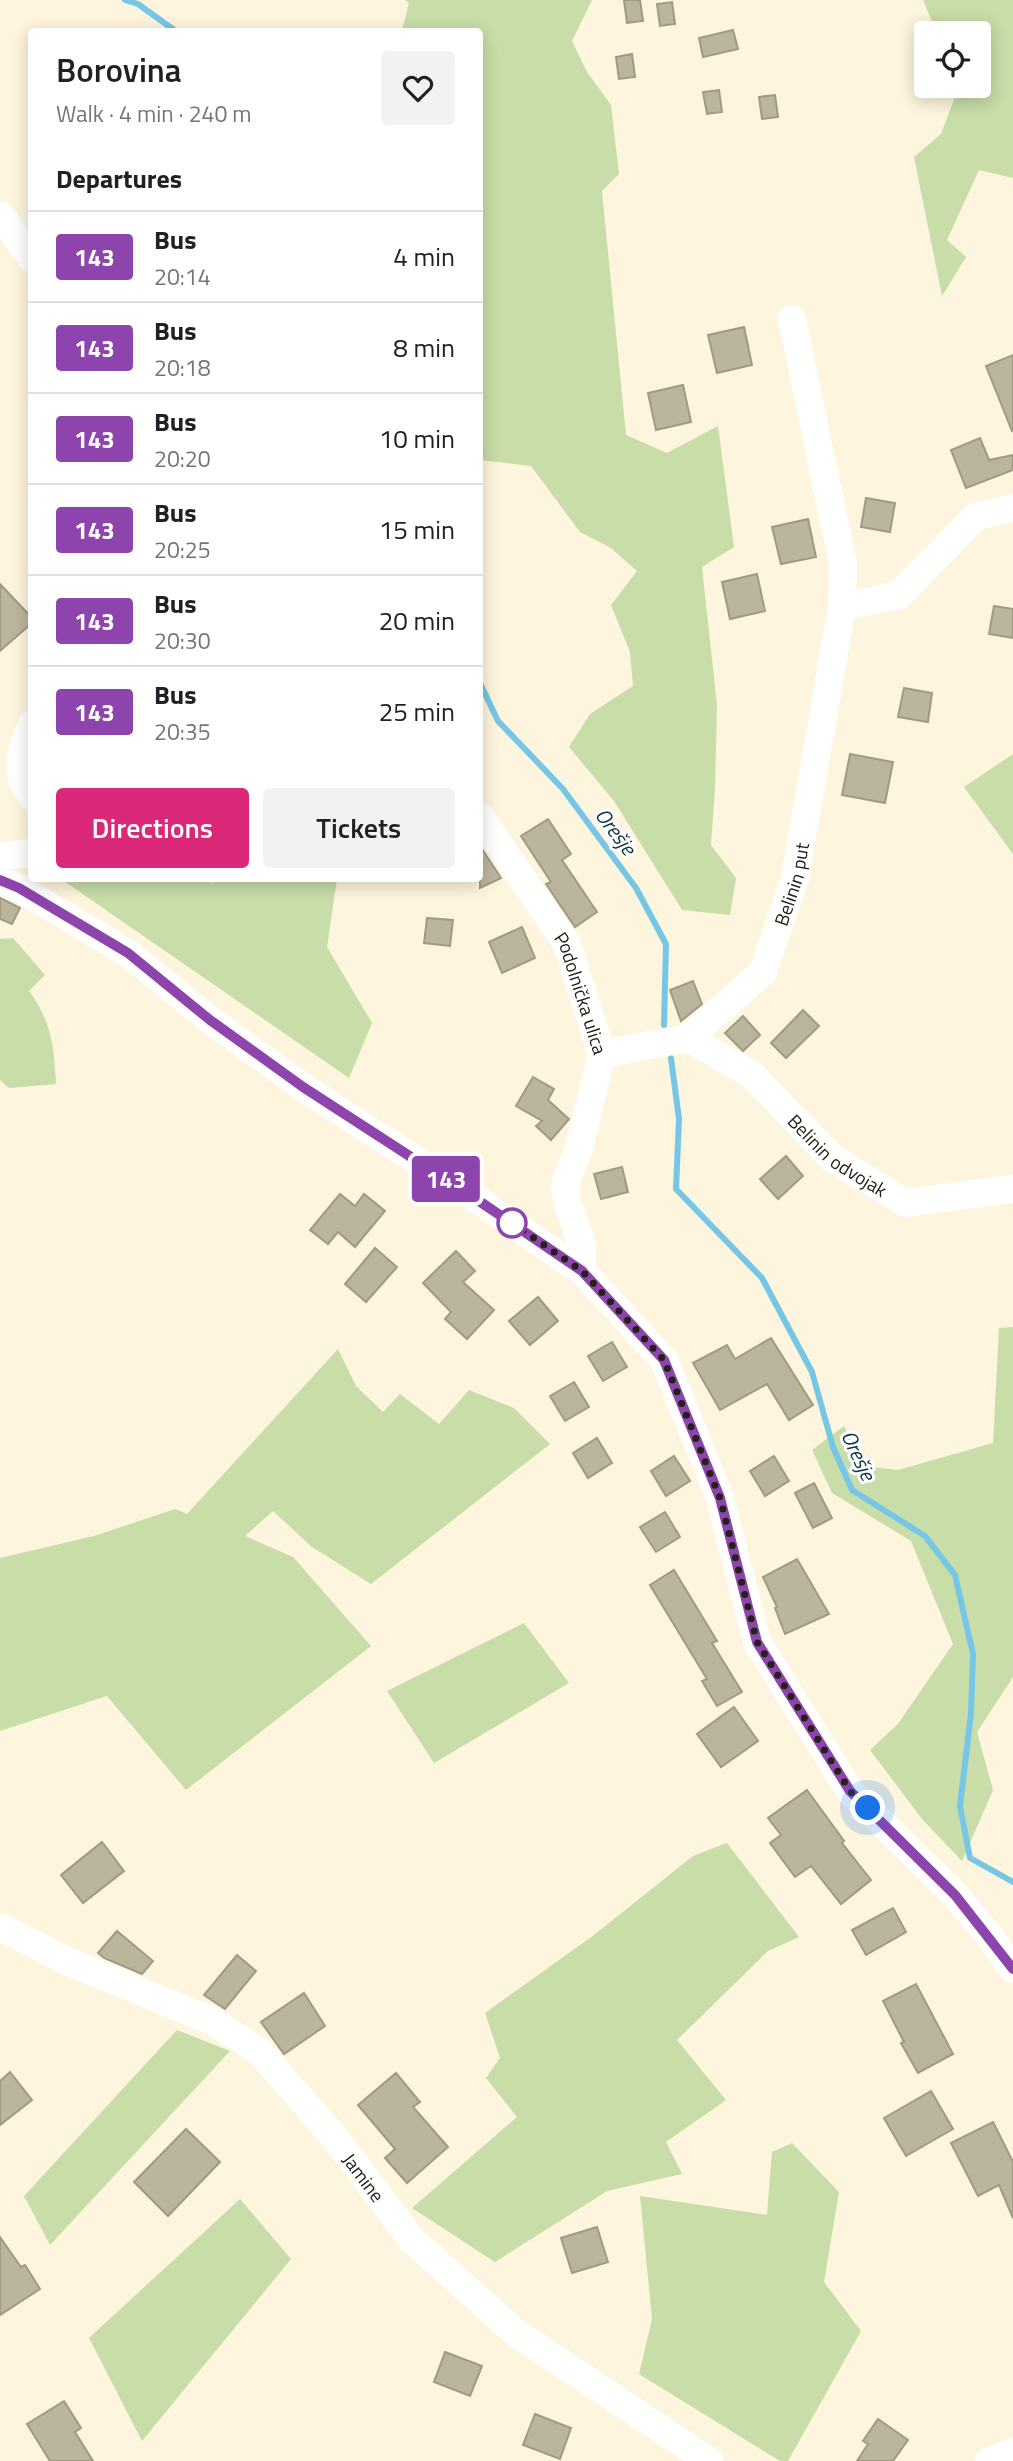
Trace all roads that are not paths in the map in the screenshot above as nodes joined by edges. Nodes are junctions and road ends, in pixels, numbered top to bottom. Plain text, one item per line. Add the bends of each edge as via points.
1 (0, 215) edge
2 (28, 254) edge
3 (792, 319) dead end
4 (1013, 508) edge
5 (842, 607) junction
6 (28, 735) edge
7 (28, 792) edge
8 (483, 821) edge
9 (28, 853) edge
10 (0, 856) edge
11 (0, 880) edge
12 (688, 1038) junction
13 (602, 1054) junction
14 (1013, 1189) edge
15 (582, 1271) junction
16 (0, 1927) edge
17 (1013, 1969) edge
18 (1013, 2452) edge
19 (709, 2461) edge
20 (989, 2461) edge

1 - 2 street
3 - 5 street, Belinin put via 843,564
4 - 5 street via 975,517 900,594
5 - 12 street, Belinin put via 795,878 763,972
6 - 7 street via 19,770
8 - 13 street, Podolnička ulica via 567,944
9 - 10 street
11 - 15 street via 128,953 303,1087
12 - 13 street
12 - 14 street, Belinin odvojak via 752,1075 832,1158 905,1203
13 - 15 street, Podolnička ulica via 579,1148 565,1184 582,1245
15 - 17 street via 664,1360 720,1498 757,1642 850,1791 955,1895
16 - 19 street, Jamine via 67,1961 212,2021 259,2051 335,2138 412,2240 515,2332
18 - 20 street

